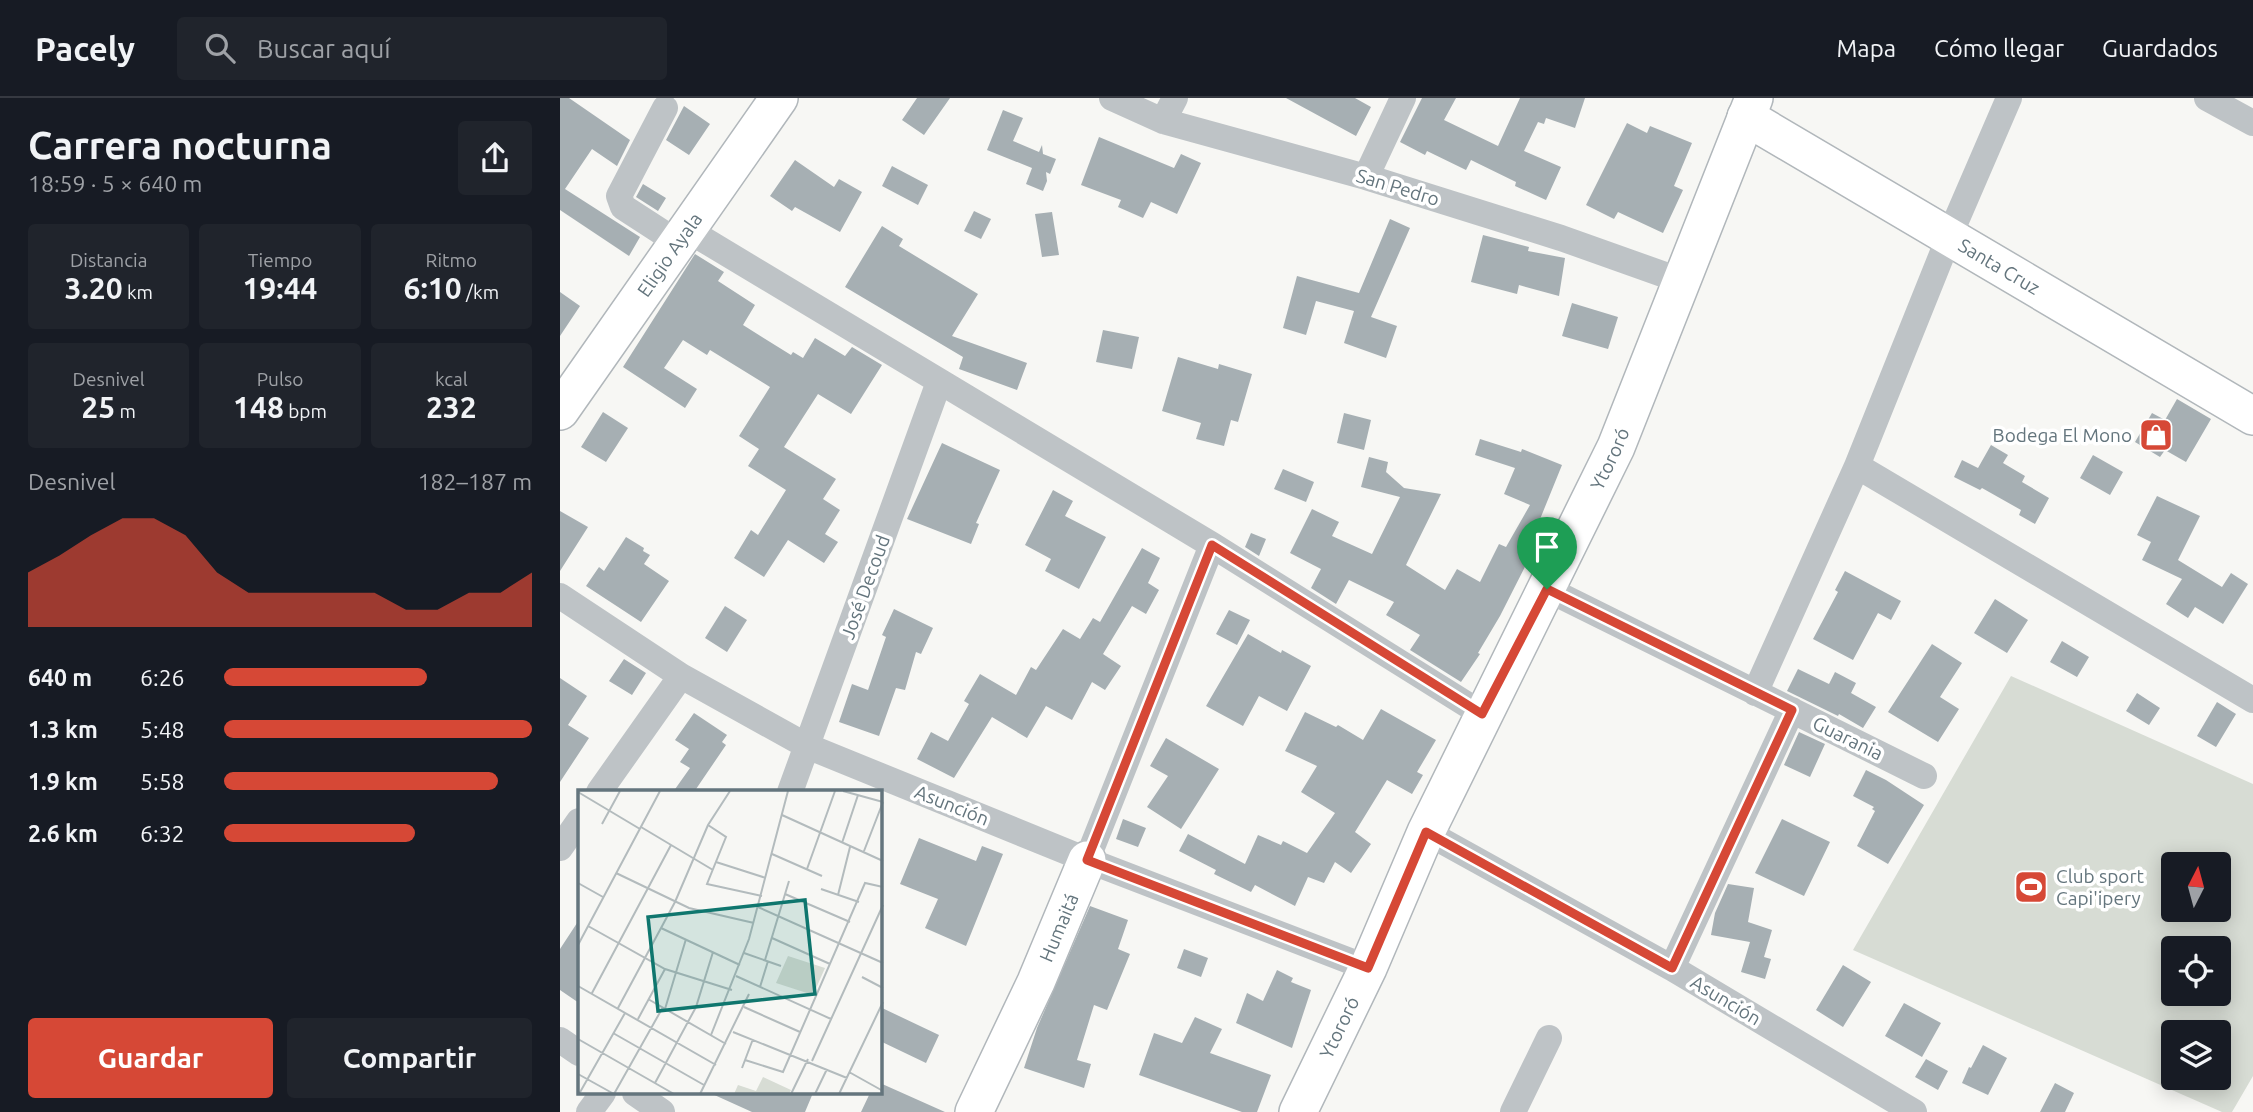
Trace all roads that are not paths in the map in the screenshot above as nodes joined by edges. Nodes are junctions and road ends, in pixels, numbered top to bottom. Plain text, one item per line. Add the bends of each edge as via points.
1 (779, 98) edge
2 (1112, 98) edge
3 (1403, 98) edge
4 (2009, 98) edge
5 (2207, 98) edge
6 (665, 108) dead end
7 (1750, 108) edge
8 (1169, 110) edge
9 (2253, 123) edge
10 (1366, 177) junction
11 (682, 235) junction
12 (1949, 237) junction
13 (1682, 281) junction
14 (939, 382) junction
15 (560, 411) edge
16 (2253, 416) edge
17 (1857, 466) junction
18 (1212, 545) junction
19 (1547, 589) junction
20 (560, 596) edge
21 (681, 676) junction
22 (1755, 693) junction
23 (2253, 700) edge
24 (1792, 710) junction
25 (1482, 714) junction
26 (807, 746) junction
27 (1924, 776) dead end
28 (601, 790) edge
29 (791, 790) edge
30 (578, 822) edge
31 (1426, 832) junction
32 (560, 848) edge
33 (1087, 860) junction
34 (1368, 968) junction
35 (1672, 968) junction
36 (1549, 1038) dead end
37 (560, 1040) edge
38 (578, 1052) edge
39 (602, 1094) edge
40 (589, 1112) edge
41 (974, 1112) edge
42 (1298, 1112) edge
43 (1513, 1112) edge
44 (1914, 1112) edge

1 - 11 street, Eligio Ayala
2 - 8 street, San Pedro
3 - 10 street
4 - 12 street
5 - 9 street
6 - 11 street via 619,196 622,206
7 - 12 street, Santa Cruz
7 - 13 street, Ytororó
8 - 10 street, San Pedro
10 - 13 street, San Pedro
11 - 14 street
11 - 15 street, Eligio Ayala
12 - 16 street, Santa Cruz
12 - 17 street
13 - 19 street, Ytororó via 1616,447
14 - 18 street
14 - 26 street, José Decoud
17 - 22 street
17 - 23 street
18 - 25 street
18 - 33 street, Humaitá
19 - 22 street, Guarania
19 - 25 street, Ytororó
20 - 21 street, Asunción
21 - 26 street, Asunción
21 - 28 street
22 - 24 street, Guarania
24 - 27 street, Guarania
24 - 35 street
25 - 31 street, Ytororó
26 - 29 street, José Decoud
26 - 33 street, Asunción
30 - 32 street
31 - 34 street, Ytororó
31 - 35 street, Asunción
33 - 34 street, Asunción
33 - 41 street, Humaitá
34 - 42 street, Ytororó
35 - 44 street, Asunción
36 - 43 street
37 - 38 street
39 - 40 street

